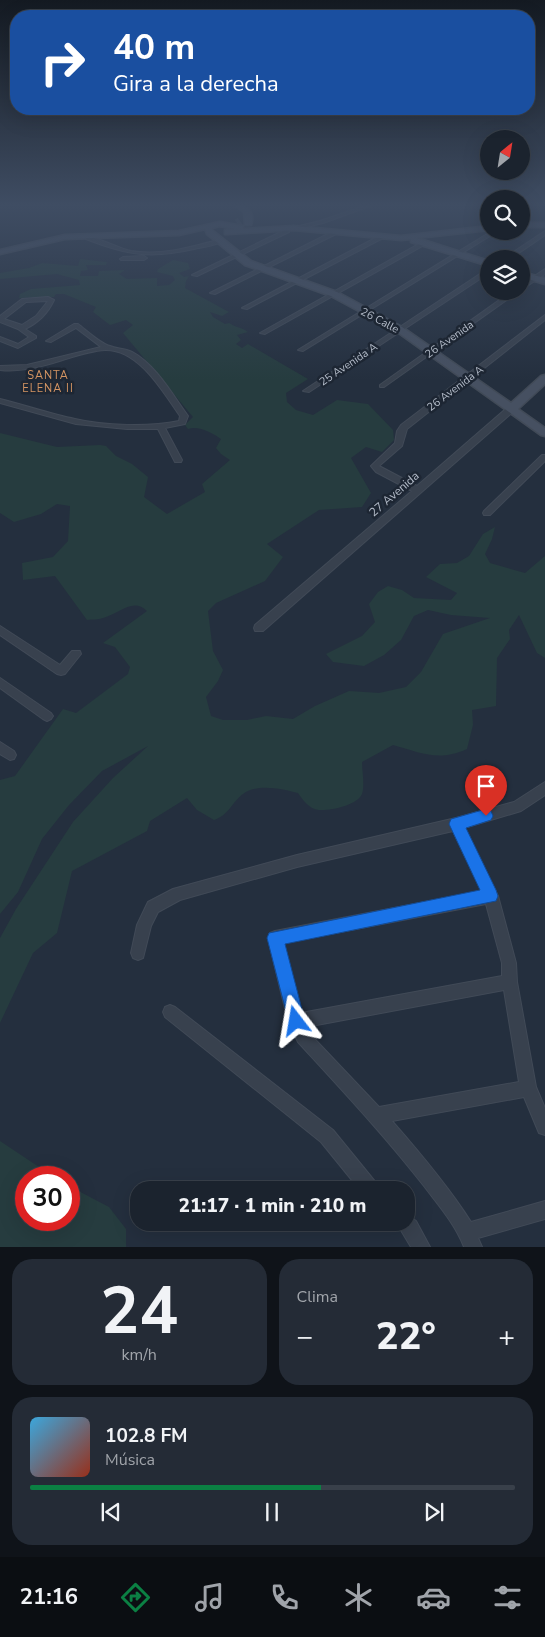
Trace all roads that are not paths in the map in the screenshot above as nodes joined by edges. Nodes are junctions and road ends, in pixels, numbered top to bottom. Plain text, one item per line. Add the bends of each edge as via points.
1 (218, 264) edge
2 (249, 264) edge
3 (272, 264) edge
4 (329, 264) edge
5 (387, 264) edge
6 (442, 264) edge
7 (262, 269) junction
8 (545, 271) edge
9 (195, 275) dead end
10 (480, 276) edge
11 (530, 277) edge
12 (535, 278) junction
13 (297, 281) junction
14 (545, 281) edge
15 (530, 282) edge
16 (213, 293) dead end
17 (334, 294) junction
18 (503, 300) edge
19 (245, 308) dead end
20 (365, 311) junction
21 (545, 317) edge
22 (0, 320) edge
23 (20, 328) junction
24 (399, 329) junction
25 (263, 333) dead end
26 (0, 339) edge
27 (49, 341) dead end
28 (107, 348) junction
29 (301, 350) dead end
30 (430, 352) junction
31 (0, 368) edge
32 (545, 378) edge
33 (468, 379) junction
34 (382, 386) dead end
35 (306, 391) dead end
36 (0, 401) edge
37 (511, 409) junction
38 (161, 428) junction
39 (545, 432) edge
40 (545, 457) edge
41 (178, 460) dead end
42 (417, 490) junction
43 (487, 513) dead end
44 (259, 628) dead end
45 (0, 630) edge
46 (76, 654) dead end
47 (0, 682) edge
48 (47, 716) dead end
49 (0, 747) edge
50 (10, 754) dead end
51 (545, 788) edge
52 (456, 824) junction
53 (490, 896) junction
54 (138, 952) dead end
55 (510, 982) junction
56 (170, 1012) dead end
57 (296, 1021) junction
58 (528, 1088) junction
59 (376, 1116) junction
60 (545, 1127) edge
61 (364, 1181) edge
62 (545, 1210) edge
63 (412, 1231) edge
64 (470, 1240) edge
65 (421, 1247) edge

1 - 9 street
2 - 7 main road, 26 Calle
3 - 7 street
4 - 13 street
5 - 17 street
6 - 20 street
7 - 13 main road, 26 Calle
7 - 16 street
8 - 12 street
10 - 24 street, 25 Avenida A
11 - 12 main road
12 - 14 main road
12 - 15 street
13 - 17 main road, 26 Calle
13 - 19 street
17 - 20 main road, 26 Calle
17 - 25 street
18 - 30 street, 26 Avenida
20 - 24 main road, 26 Calle
20 - 29 street
21 - 33 street, 26 Avenida A
22 - 23 street
22 - 23 street via 24,300 51,300 46,310
23 - 26 street via 33,339 18,346
24 - 30 main road, 26 Calle
24 - 35 street, 25 Avenida A
27 - 28 street via 76,325
28 - 31 street via 26,368
28 - 38 street via 126,351 138,358 184,416 182,422
30 - 33 main road, 26 Calle
30 - 34 street, 26 Avenida
32 - 37 main road, 27 Avenida
33 - 37 main road, 26 Calle
33 - 42 street, 26 Avenida A via 404,427 399,444 375,466
36 - 38 street via 76,422
37 - 39 main road, 26 Calle
37 - 42 street, 27 Avenida
38 - 41 street
40 - 43 street
42 - 44 street, 27 Avenida
45 - 46 street via 61,671
47 - 48 street
49 - 50 street
51 - 52 street via 517,808
52 - 53 street
52 - 54 street via 297,861 178,894 154,906 144,925
53 - 55 street via 509,963
53 - 57 street via 275,938
55 - 57 street
55 - 58 street
56 - 61 street via 327,1136
57 - 59 street via 303,1037
58 - 59 street
58 - 60 street
59 - 64 street via 453,1210
62 - 64 street
63 - 65 street

